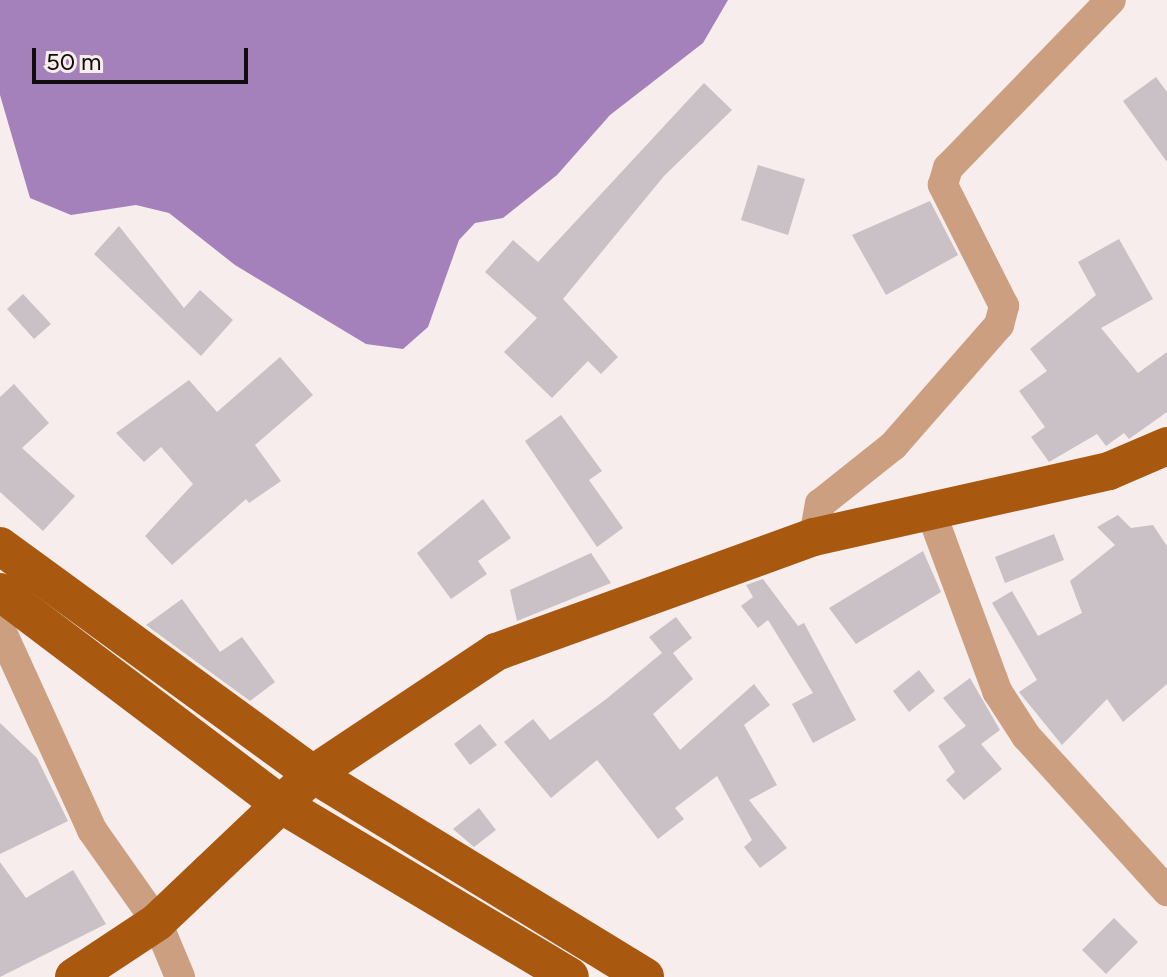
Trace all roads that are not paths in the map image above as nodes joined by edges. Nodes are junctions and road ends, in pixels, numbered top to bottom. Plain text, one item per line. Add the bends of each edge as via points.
1 (1111, 0) edge
2 (1167, 446) edge
3 (932, 515) junction
4 (814, 537) junction
5 (0, 546) edge
6 (0, 592) edge
7 (0, 628) edge
8 (313, 774) junction
9 (282, 805) junction
10 (1167, 891) edge
11 (157, 922) junction
12 (74, 977) edge
13 (180, 977) edge
14 (570, 977) edge
15 (645, 977) edge

1 - 4 street via 952,161 943,185 995,279 1004,306 999,325 893,446 820,504
2 - 3 main road via 1109,471
3 - 4 main road
3 - 10 street via 997,691 1026,736
4 - 8 main road via 496,652
5 - 8 main road
6 - 9 main road
7 - 11 street via 92,830
8 - 9 main road
8 - 15 main road
9 - 11 main road
9 - 14 main road
11 - 12 main road
11 - 13 street

